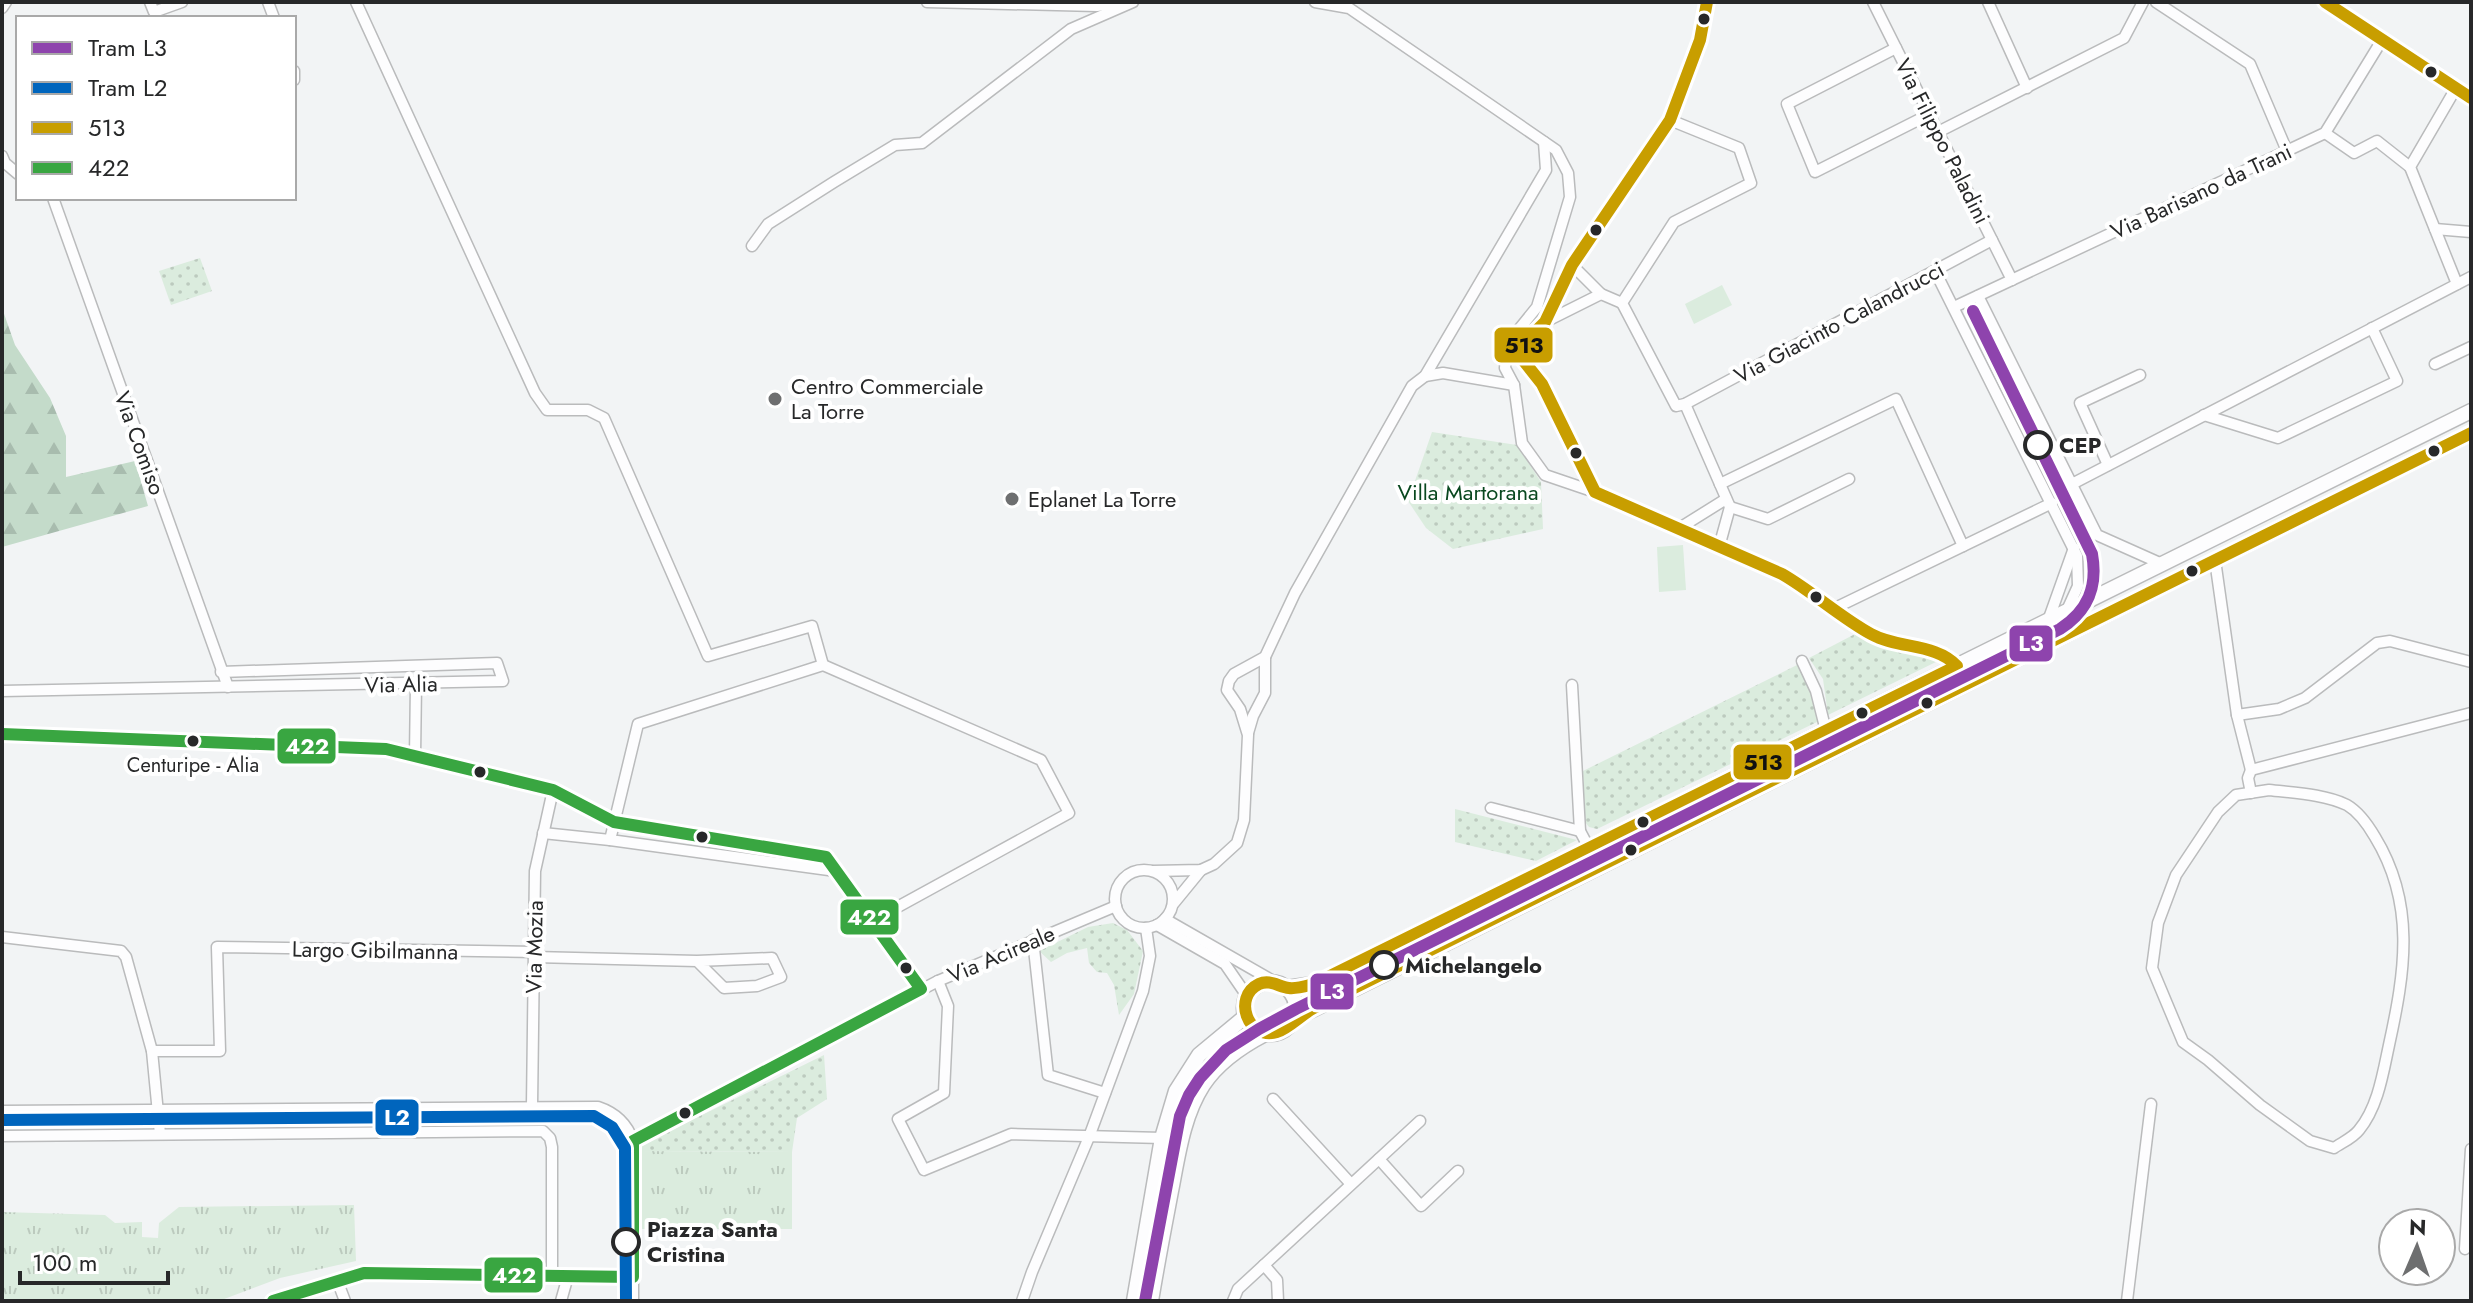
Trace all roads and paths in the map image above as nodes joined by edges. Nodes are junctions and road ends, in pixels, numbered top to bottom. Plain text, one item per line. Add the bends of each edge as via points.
1 (6, 2) edge
2 (150, 2) edge
3 (182, 2) edge
4 (356, 2) edge
5 (927, 2) edge
6 (1126, 2) edge
7 (1133, 2) edge
8 (1315, 2) edge
9 (1707, 2) edge
10 (1873, 2) edge
11 (1988, 2) edge
12 (2143, 2) edge
13 (2156, 2) edge
14 (2325, 2) edge
15 (2, 8) edge
16 (2382, 40) junction
17 (1896, 48) junction
18 (2027, 88) junction
19 (2456, 88) junction
20 (2471, 98) edge
21 (1930, 114) junction
22 (1670, 120) junction
23 (1938, 132) junction
24 (2325, 133) junction
25 (1544, 142) junction
26 (2287, 151) junction
27 (2, 156) edge
28 (2410, 167) junction
29 (16, 172) edge
30 (52, 200) edge
31 (2435, 229) junction
32 (2471, 232) edge
33 (1992, 240) junction
34 (752, 246) dead end
35 (1572, 265) junction
36 (1935, 271) junction
37 (2471, 277) edge
38 (2012, 280) junction
39 (2457, 284) junction
40 (1601, 294) junction
41 (1978, 296) junction
42 (1622, 303) junction
43 (1954, 307) junction
44 (1545, 322) junction
45 (2372, 328) junction
46 (2471, 347) edge
47 (2435, 364) dead end
48 (2140, 375) dead end
49 (1425, 376) junction
50 (1514, 385) junction
51 (1685, 404) junction
52 (2471, 411) edge
53 (2204, 415) junction
54 (2471, 433) edge
55 (2108, 465) junction
56 (1849, 479) dead end
57 (1720, 484) junction
58 (2072, 484) junction
59 (1595, 492) junction
60 (1728, 503) junction
61 (2052, 503) junction
62 (2263, 514) junction
63 (1678, 529) junction
64 (2270, 532) junction
65 (1963, 546) junction
66 (1719, 547) junction
67 (2074, 548) junction
68 (2215, 560) junction
69 (2162, 564) junction
70 (1835, 608) junction
71 (2054, 618) junction
72 (1265, 657) junction
73 (1802, 661) dead end
74 (2471, 662) edge
75 (823, 665) junction
76 (1957, 666) junction
77 (1242, 671) junction
78 (221, 672) junction
79 (416, 684) junction
80 (1265, 684) junction
81 (1572, 685) dead end
82 (228, 687) junction
83 (2, 691) edge
84 (1231, 699) junction
85 (1261, 701) junction
86 (2471, 713) edge
87 (2237, 715) junction
88 (1826, 731) junction
89 (2, 734) edge
90 (1248, 735) junction
91 (415, 756) junction
92 (2251, 770) junction
93 (553, 790) junction
94 (2251, 793) junction
95 (1491, 808) dead end
96 (614, 822) junction
97 (1580, 831) junction
98 (543, 833) junction
99 (610, 840) junction
100 (1589, 848) junction
101 (1201, 870) junction
102 (836, 871) junction
103 (1153, 871) junction
104 (1173, 905) junction
105 (1116, 906) junction
106 (872, 921) junction
107 (1156, 924) junction
108 (2, 937) edge
109 (1033, 940) junction
110 (534, 955) junction
111 (697, 961) junction
112 (938, 981) junction
113 (1281, 985) junction
114 (921, 989) junction
115 (1247, 996) junction
116 (1246, 1016) junction
117 (1294, 1019) junction
118 (1265, 1034) junction
119 (152, 1051) junction
120 (1105, 1093) junction
121 (1273, 1099) dead end
122 (2151, 1104) dead end
123 (532, 1106) junction
124 (159, 1110) junction
125 (2, 1111) edge
126 (1420, 1121) dead end
127 (160, 1134) junction
128 (2, 1136) edge
129 (1089, 1137) junction
130 (1162, 1138) junction
131 (633, 1141) junction
132 (2471, 1149) edge
133 (1379, 1159) junction
134 (1458, 1171) dead end
135 (1351, 1184) junction
136 (2465, 1249) dead end
137 (1264, 1265) junction
138 (552, 1275) junction
139 (568, 1276) junction
140 (633, 1277) junction
141 (337, 1280) junction
142 (273, 1301) edge
143 (345, 1301) edge
144 (561, 1301) edge
145 (633, 1301) edge
146 (1022, 1301) edge
147 (1134, 1301) edge
148 (1151, 1301) edge
149 (1233, 1301) edge
150 (1278, 1301) edge
151 (2127, 1301) edge

1 - 15 street
2 - 3 street via 154,12
4 - 75 street via 535,393 547,410 588,410 604,418 708,656 812,626
5 - 6 street
7 - 34 street via 1071,29 922,143 895,145 768,224
8 - 25 street via 1349,8
9 - 22 street via 1700,40
10 - 17 street, Via Filippo Paladini
11 - 18 street
12 - 18 street via 2124,38
13 - 26 street via 2250,64
14 - 16 street
16 - 19 street
16 - 24 street
17 - 21 street, Via Filippo Paladini
17 - 21 street via 1787,104 1815,172
18 - 23 street
19 - 20 street
19 - 28 street
21 - 23 street, Via Filippo Paladini
22 - 35 street
22 - 42 street via 1739,148 1751,183 1674,222
23 - 33 street, Via Filippo Paladini
24 - 26 street, Via Barisano da Trani
24 - 28 street via 2354,153 2377,141
25 - 49 street via 1546,170
25 - 50 street via 1556,150 1568,173 1570,197 1537,307 1507,344 1505,368
26 - 38 street, Via Barisano da Trani
27 - 29 street
28 - 31 street
30 - 78 street, Via Comiso
31 - 32 street
31 - 39 street
33 - 36 street, Via Giacinto Calandrucci
33 - 38 street, Via Filippo Paladini
35 - 40 street
35 - 44 street
36 - 43 street
36 - 51 street, Via Giacinto Calandrucci
37 - 39 street
38 - 41 street, Via Barisano da Trani
39 - 45 street
40 - 42 street
40 - 44 street
41 - 43 street, Via Barisano da Trani
41 - 58 street
42 - 51 street via 1676,406
43 - 61 street
44 - 59 street via 1524,343 1523,360 1542,384
45 - 53 street
45 - 53 street via 2397,381 2278,438
46 - 47 street
48 - 55 street via 2080,403
49 - 50 street via 1443,373
49 - 72 street via 1412,386 1295,593
50 - 59 street via 1522,443 1545,475
51 - 57 street
52 - 62 street
53 - 55 street
54 - 64 street
55 - 58 street
56 - 60 street via 1768,519
57 - 60 street
57 - 65 street via 1896,399
58 - 69 street via 2097,535
59 - 63 street
60 - 63 street
60 - 66 street
61 - 65 street
61 - 67 street
62 - 64 street
62 - 69 street
63 - 66 street
64 - 68 street
65 - 70 street
66 - 70 street via 1782,574
67 - 71 street
67 - 71 street via 2080,572 2077,592
68 - 87 street
68 - 117 street
69 - 71 street
70 - 76 street via 1879,638 1947,655
71 - 76 street
72 - 77 street
72 - 80 street
73 - 88 street
74 - 87 street via 2390,641 2377,643 2305,698 2279,709
75 - 96 street via 638,724
75 - 106 street via 1041,760 1069,813
76 - 88 street
77 - 80 street via 1252,671
77 - 84 street via 1229,681
78 - 79 street, Via Alia via 497,663 503,681
78 - 82 street, Via Comiso
79 - 82 street, Via Alia
79 - 91 street
80 - 85 street
81 - 97 street
82 - 83 street, Via Alia
84 - 85 street via 1250,706
84 - 90 street
85 - 90 street
86 - 92 street
87 - 92 street
88 - 100 street
89 - 91 street via 386,749
90 - 101 street via 1244,820 1237,843
91 - 93 street
92 - 94 street
93 - 96 street
93 - 98 street, Via Mozia
94 - 94 street via 2269,790 2348,806 2366,822 2388,859 2403,917 2403,981 2382,1079 2358,1132 2334,1148 2310,1141 2183,1042 2152,968 2158,923 2176,875 2218,812 2236,795
95 - 97 street
96 - 99 street
96 - 102 street via 826,857
97 - 100 street
98 - 99 street
98 - 110 street, Via Mozia via 535,871
99 - 102 street
100 - 113 street via 1314,984
101 - 103 street
101 - 104 street
102 - 106 street
103 - 104 street via 1172,888
103 - 105 street via 1136,871 1121,881
104 - 107 street
105 - 107 street via 1127,922
105 - 109 street, Via Acireale
106 - 114 street
107 - 113 street via 1181,931
107 - 115 street via 1225,964
107 - 120 street via 1149,971
108 - 119 street via 121,951
109 - 112 street, Via Acireale
109 - 120 street via 1048,1075
110 - 111 street, Largo Gibilmanna
110 - 119 street, Largo Gibilmanna via 217,947 220,1051
110 - 123 street, Via Mozia
111 - 111 street, Largo Gibilmanna via 724,988 757,986 781,977 772,958
112 - 114 street, Via Acireale
112 - 129 street via 948,1006 944,1093 898,1119 924,1170 1011,1134
113 - 115 street via 1258,985
113 - 117 street via 1296,1004
114 - 131 street, Via Acireale
115 - 116 street
116 - 118 street
116 - 130 street via 1192,1064 1176,1091
117 - 118 street via 1281,1031
118 - 148 street via 1214,1071 1191,1108
119 - 124 street
120 - 129 street
121 - 135 street
122 - 151 street
123 - 124 street
123 - 131 street via 598,1107 617,1115
124 - 125 street
124 - 127 street
126 - 133 street
127 - 128 street
127 - 138 street via 543,1131 550,1138 553,1158
129 - 130 street
129 - 146 street
130 - 147 street
131 - 140 street
132 - 136 street
133 - 134 street via 1421,1206
133 - 135 street
135 - 137 street
137 - 149 street via 1238,1289
137 - 150 street via 1277,1280
138 - 139 street
138 - 141 street via 364,1273
139 - 140 street
139 - 144 street
140 - 145 street
141 - 142 street
141 - 143 street

